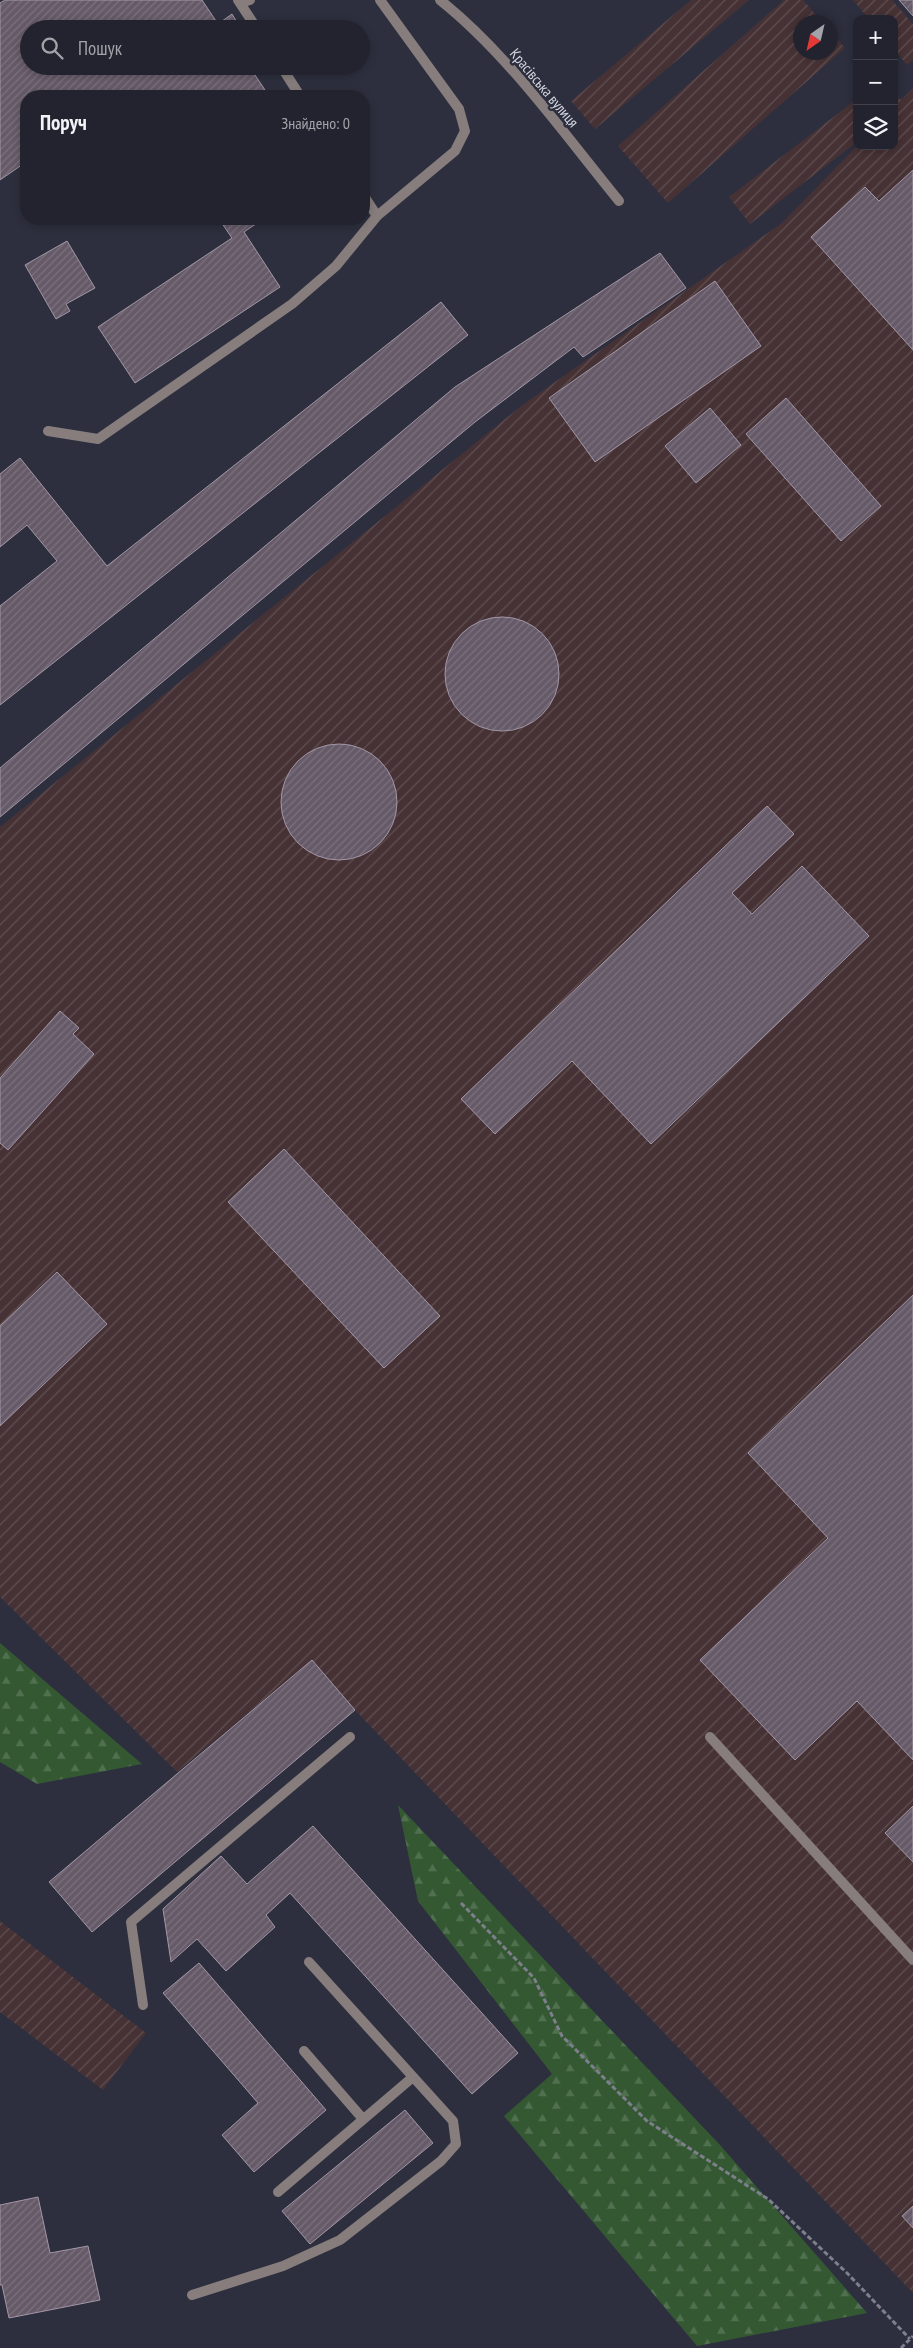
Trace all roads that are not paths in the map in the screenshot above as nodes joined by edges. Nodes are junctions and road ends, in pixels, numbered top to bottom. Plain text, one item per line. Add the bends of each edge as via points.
1 (380, 0) edge
2 (440, 0) edge
3 (243, 1) edge
4 (252, 20) edge
5 (287, 75) edge
6 (296, 90) edge
7 (619, 201) dead end
8 (370, 206) edge
9 (376, 216) junction
10 (370, 224) edge
11 (369, 225) edge
12 (48, 431) dead end
13 (350, 1737) dead end
14 (710, 1737) dead end
15 (913, 1960) edge
16 (309, 1962) dead end
17 (143, 2005) dead end
18 (304, 2050) dead end
19 (413, 2077) junction
20 (363, 2119) junction
21 (278, 2192) dead end
22 (192, 2295) dead end

1 - 9 lane via 459,109 465,131 455,151
2 - 7 lane, Красівська вулиця via 466,20
3 - 4 lane
5 - 6 lane
8 - 9 lane
9 - 10 lane
11 - 12 lane via 336,266 292,304 98,439
13 - 17 lane via 131,1922
14 - 15 lane
16 - 19 lane
18 - 20 lane
19 - 20 lane
19 - 22 lane via 453,2121 456,2144 441,2161 340,2240 283,2266
20 - 21 lane

